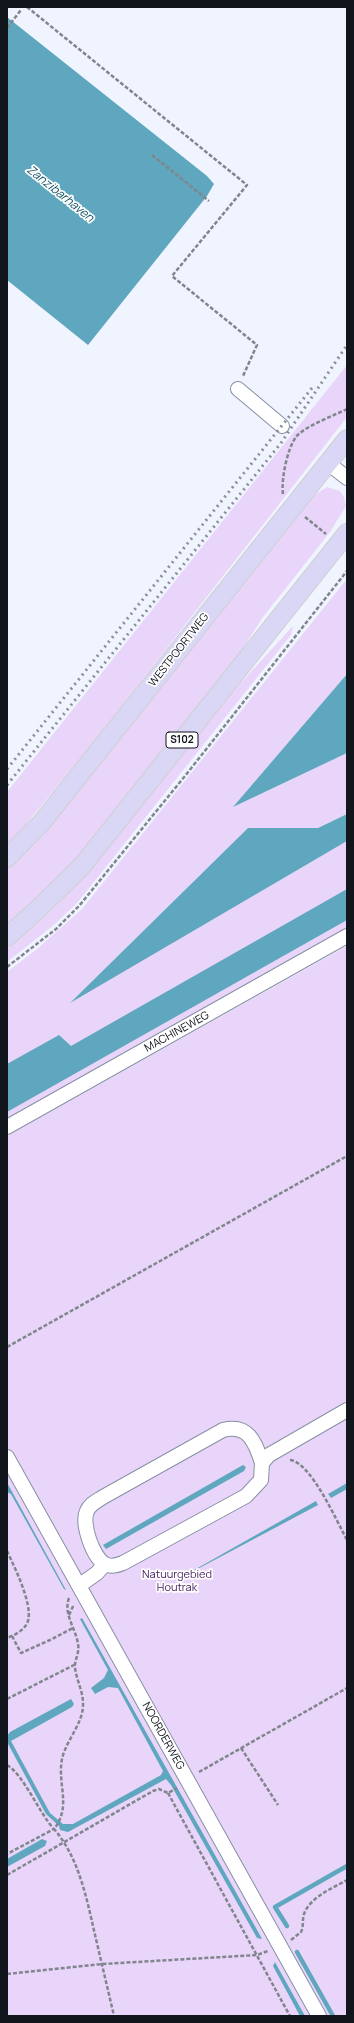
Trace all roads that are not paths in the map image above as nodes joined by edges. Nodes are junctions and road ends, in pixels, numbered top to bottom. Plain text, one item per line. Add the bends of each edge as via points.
1 (238, 389) road end
2 (282, 426) dead end
3 (347, 439) edge
4 (328, 463) junction
5 (347, 478) edge
6 (347, 534) edge
7 (7, 858) edge
8 (7, 936) edge
9 (347, 936) edge
10 (7, 1127) edge
11 (347, 1410) edge
12 (7, 1456) edge
13 (262, 1466) junction
14 (105, 1564) junction
15 (80, 1585) junction
16 (319, 2016) edge

1 - 2 street
3 - 4 main road, WESTPOORTWEG
4 - 5 street
4 - 7 main road, WESTPOORTWEG via 42,822
6 - 8 main road, S102 via 82,866
9 - 10 street, MACHINEWEG
11 - 13 street via 276,1451
12 - 15 street, NOORDERWEG
13 - 14 street via 261,1480 246,1496 130,1560 118,1565
13 - 14 street via 257,1448 249,1436 238,1428 231,1428 223,1430 93,1503 86,1512 86,1530 97,1556
14 - 15 street
15 - 16 street, NOORDERWEG

